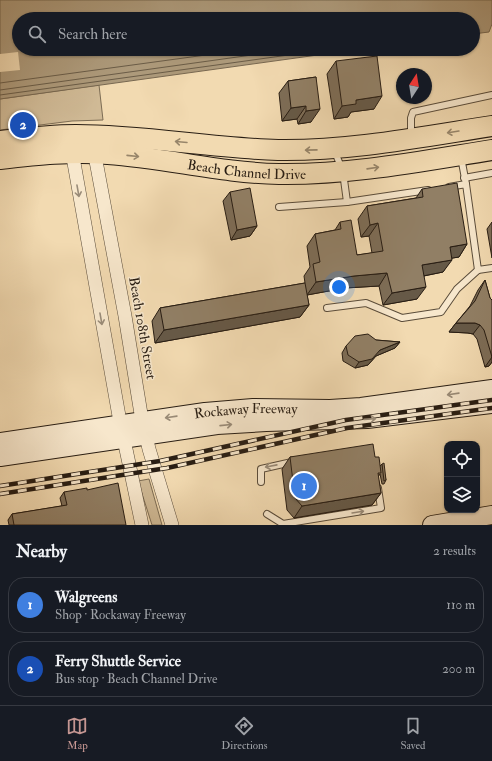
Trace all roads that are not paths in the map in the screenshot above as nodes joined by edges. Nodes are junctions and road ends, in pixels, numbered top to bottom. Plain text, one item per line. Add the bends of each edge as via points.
1 (492, 96) edge
2 (492, 126) edge
3 (411, 139) junction
4 (0, 141) edge
5 (70, 144) junction
6 (93, 144) junction
7 (333, 149) junction
8 (492, 150) edge
9 (460, 155) junction
10 (0, 159) edge
11 (343, 172) junction
12 (492, 173) edge
13 (465, 181) junction
14 (442, 188) edge
15 (434, 189) edge
16 (347, 202) junction
17 (279, 206) dead end
18 (492, 268) edge
19 (478, 270) junction
20 (327, 308) dead end
21 (492, 389) edge
22 (492, 404) edge
23 (144, 429) junction
24 (122, 432) junction
25 (0, 442) edge
26 (0, 457) edge
27 (303, 460) edge
28 (376, 479) edge
29 (261, 482) dead end
30 (267, 514) dead end
31 (492, 516) edge
32 (142, 525) edge
33 (172, 525) edge
34 (432, 525) edge

1 - 3 lane via 414,112 411,118
2 -> 3 main road, Beach Channel Drive
3 - 7 main road, Beach Channel Drive
4 - 5 main road, Beach Channel Drive
5 - 6 main road, Beach Channel Drive
5 - 10 main road, Beach Channel Drive
5 -> 24 street
7 -> 6 main road, Beach Channel Drive
6 -> 11 main road, Beach Channel Drive via 146,158 258,173
6 - 23 street, Beach 108th Street
7 - 11 lane
8 - 9 main road, Beach Channel Drive
11 -> 9 main road, Beach Channel Drive
9 - 13 lane
11 - 16 lane
12 - 13 lane
13 - 14 lane
13 - 19 lane
15 - 16 lane
16 - 17 lane
18 - 19 lane
19 - 20 lane via 457,289 441,312 402,318 366,303
21 -> 23 street, Rockaway Freeway via 361,407 238,409
23 -> 22 street, Rockaway Freeway via 249,422 388,418
23 - 24 street, Rockaway Freeway
23 - 33 street, Beach 108th Street
24 - 25 street, Rockaway Freeway
24 - 26 street, Rockaway Freeway
24 - 32 street
27 -> 29 lane via 264,467 260,472
30 -> 28 lane via 282,524 381,508
31 - 34 street

